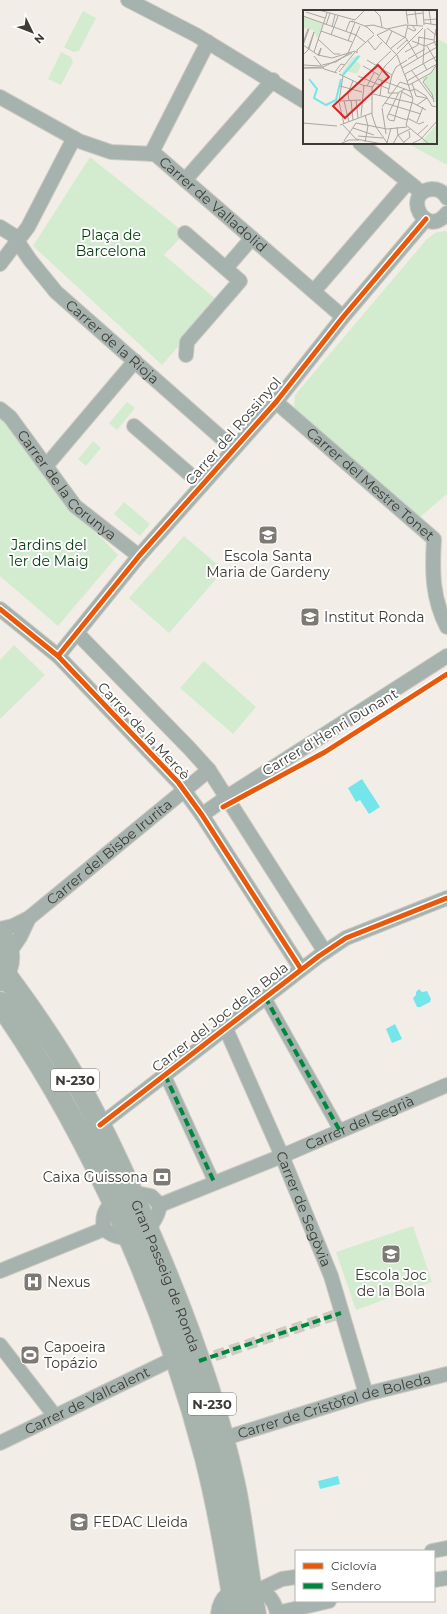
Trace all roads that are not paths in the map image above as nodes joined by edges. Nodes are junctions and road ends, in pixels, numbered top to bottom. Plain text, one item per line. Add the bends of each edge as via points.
1 (128, 0) edge
2 (208, 42) junction
3 (273, 80) junction
4 (0, 97) edge
5 (303, 100) edge
6 (74, 138) junction
7 (361, 144) edge
8 (150, 154) junction
9 (185, 180) junction
10 (408, 182) junction
11 (422, 193) junction
12 (447, 198) edge
13 (447, 213) edge
14 (426, 219) junction
15 (0, 227) edge
16 (185, 233) dead end
17 (252, 238) junction
18 (18, 242) junction
19 (0, 264) edge
20 (226, 268) junction
21 (314, 291) junction
22 (343, 317) junction
23 (186, 355) dead end
24 (135, 361) junction
25 (276, 402) junction
26 (0, 409) edge
27 (134, 426) dead end
28 (234, 449) junction
29 (46, 466) junction
30 (202, 486) junction
31 (139, 556) junction
32 (0, 609) edge
33 (447, 627) edge
34 (77, 633) junction
35 (58, 656) junction
36 (447, 656) edge
37 (209, 770) junction
38 (184, 790) junction
39 (227, 797) junction
40 (202, 815) junction
41 (447, 898) edge
42 (29, 918) junction
43 (0, 929) edge
44 (325, 952) junction
45 (3, 962) edge
46 (301, 969) junction
47 (265, 998) junction
48 (0, 1004) edge
49 (226, 1029) junction
50 (165, 1075) junction
51 (447, 1085) edge
52 (100, 1125) junction
53 (340, 1131) junction
54 (282, 1156) junction
55 (215, 1184) junction
56 (123, 1198) junction
57 (160, 1205) junction
58 (104, 1229) junction
59 (138, 1234) junction
60 (0, 1271) edge
61 (0, 1345) edge
62 (175, 1358) junction
63 (447, 1374) edge
64 (366, 1394) junction
65 (54, 1416) junction
66 (222, 1439) junction
67 (0, 1443) edge
68 (447, 1548) edge
69 (435, 1550) edge
70 (295, 1577) edge
71 (447, 1578) edge
72 (435, 1580) edge
73 (248, 1588) junction
74 (326, 1602) edge
75 (278, 1613) edge
76 (218, 1614) edge
77 (236, 1614) edge
78 (255, 1614) edge

1 - 2 street
2 - 3 street
2 - 8 street
3 - 5 street
3 - 9 street
4 - 6 street, Carrer de Valladolid
6 - 8 street, Carrer de Valladolid via 111,152
6 - 18 street
7 - 10 street
8 - 9 street, Carrer de Valladolid via 155,154
9 - 17 street, Carrer de Valladolid
10 - 11 street
10 - 21 street
11 - 12 street via 437,190
11 - 14 street via 417,206 421,216
13 - 14 street via 439,220
14 - 22 street, Carrer del Rossinyol
15 - 18 street, Carrer de la Rioja via 13,235
16 - 20 street
17 - 20 street
17 - 21 street, Carrer de Valladolid
18 - 19 street
18 - 24 street, Carrer de la Rioja via 56,292
20 - 23 street via 240,281 186,342
21 - 22 street, Carrer de Valladolid
22 - 25 street, Carrer del Rossinyol
24 - 28 street, Carrer de la Rioja
24 - 29 street
25 - 28 street, Carrer del Rossinyol
25 - 33 street, Carrer del Mestre Tonet via 434,539 432,570 435,596 440,615
26 - 29 street, Carrer de la Corunya via 10,417
27 - 30 street
28 - 30 street, Carrer del Rossinyol
29 - 31 street, Carrer de la Corunya via 75,506
30 - 31 street, Carrer del Rossinyol
31 - 34 street, Carrer del Rossinyol
32 - 35 street, Carrer de la Mercè
34 - 35 street, Carrer del Rossinyol
34 - 37 street, Carrer de la Mercè
35 - 38 street, Carrer de la Mercè
36 - 39 street, Carrer d'Henri Dunant
37 - 38 street, Carrer del Bisbe Irurita
37 - 39 street, Carrer de la Mercè
38 - 40 street, Carrer de la Mercè
38 - 42 street, Carrer del Bisbe Irurita
39 - 40 street
39 - 44 street, Carrer de la Mercè
40 - 46 street, Carrer de la Mercè
41 - 44 street, Carrer del Joc de la Bola via 346,938
42 - 43 street, Carrer del Bisbe Irurita
42 - 45 street, Carrer del Bisbe Irurita
44 - 46 street, Carrer del Joc de la Bola
45 - 52 main road, Gran Passeig de Ronda / N-230
46 - 47 street, Carrer del Joc de la Bola
47 - 49 street, Carrer del Joc de la Bola
47 - 53 street
48 - 56 main road, Gran Passeig de Ronda / N-230
49 - 50 street, Carrer del Joc de la Bola
49 - 54 street, Carrer de Segòvia
50 - 52 street, Carrer del Joc de la Bola
50 - 55 street
51 - 53 street, Carrer del Segrià
52 - 56 main road, Gran Passeig de Ronda / N-230
53 - 54 street, Carrer del Segrià
54 - 55 street, Carrer del Segrià
54 - 64 street, Carrer de Segòvia via 331,1276
55 - 57 street, Carrer del Segrià
56 - 57 street via 147,1195 156,1199
56 - 58 street via 106,1210 102,1220
56 - 59 main road, Gran Passeig de Ronda / N-230
57 - 59 street via 156,1220
58 - 59 street via 117,1237
58 - 60 street
59 - 62 main road, Gran Passeig de Ronda / N-230 via 149,1282
59 - 66 main road, Gran Passeig de Ronda / N-230 via 167,1276 199,1361
61 - 65 street
62 - 65 street, Carrer de Vallcalent
62 - 73 main road, Gran Passeig de Ronda / N-230 via 206,1458 216,1502
63 - 64 street, Carrer de Cristòfol de Boleda
64 - 66 street, Carrer de Cristòfol de Boleda
65 - 67 street, Carrer de Vallcalent
66 - 73 main road, Gran Passeig de Ronda / N-230 via 235,1489
68 - 69 street
70 - 73 street
71 - 72 street
73 - 75 street via 269,1595
73 - 76 street via 225,1597 219,1606
73 - 77 main road, Gran Passeig de Ronda / N-230
73 - 78 main road, Gran Passeig de Ronda / N-230
74 - 75 street

